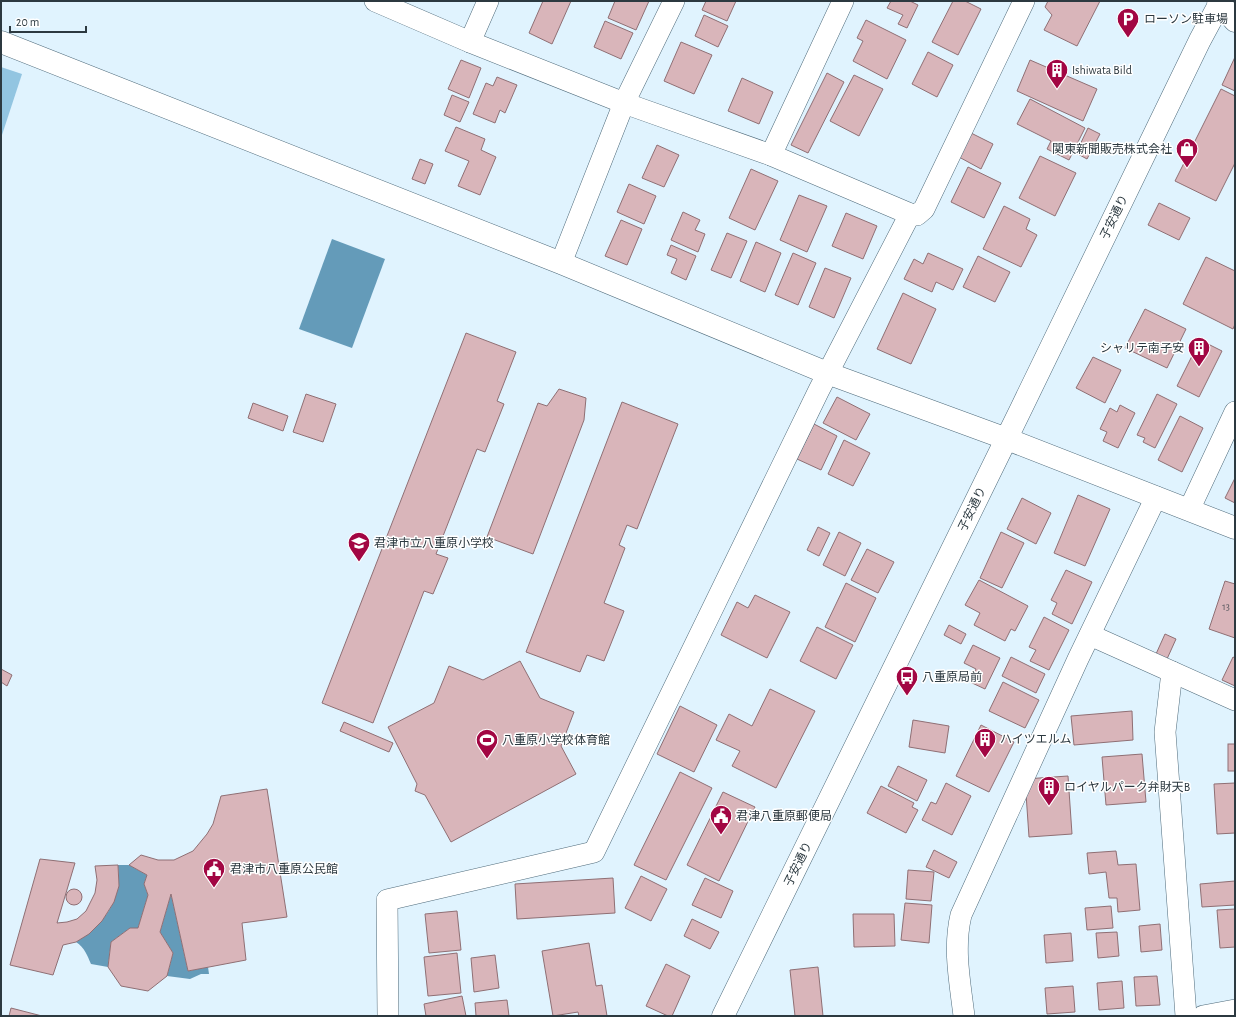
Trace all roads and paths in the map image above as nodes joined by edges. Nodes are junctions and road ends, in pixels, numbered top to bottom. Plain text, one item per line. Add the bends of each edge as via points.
1 (375, 1) edge
2 (488, 1) edge
3 (674, 1) edge
4 (843, 1) edge
5 (1024, 1) edge
6 (1219, 2) edge
7 (1235, 21) edge
8 (1, 42) edge
9 (470, 42) junction
10 (624, 103) junction
11 (771, 156) junction
12 (910, 214) junction
13 (561, 263) junction
14 (827, 373) junction
15 (1235, 412) edge
16 (1007, 438) junction
17 (1156, 496) junction
18 (1189, 510) junction
19 (1235, 528) edge
20 (1090, 635) junction
21 (1172, 672) junction
22 (1235, 700) edge
23 (1235, 1010) edge
24 (388, 1016) edge
25 (723, 1016) edge
26 (964, 1016) edge
27 (1186, 1016) edge
28 (1203, 1016) edge

1 - 9 street
2 - 9 street
3 - 10 street
4 - 11 street
5 - 12 street via 924,209 917,215
6 - 7 street
6 - 16 street, 子安通り
8 - 13 street
9 - 10 street
10 - 11 street
10 - 13 street
11 - 12 street
12 - 14 street
13 - 14 street
14 - 16 street
14 - 24 street via 594,852 387,900
15 - 18 street
16 - 17 street
16 - 25 street, 子安通り
17 - 18 street
17 - 20 street
18 - 19 street
20 - 21 street
20 - 26 street via 961,915 957,931 957,959
21 - 22 street
21 - 27 street via 1165,732
23 - 28 street

